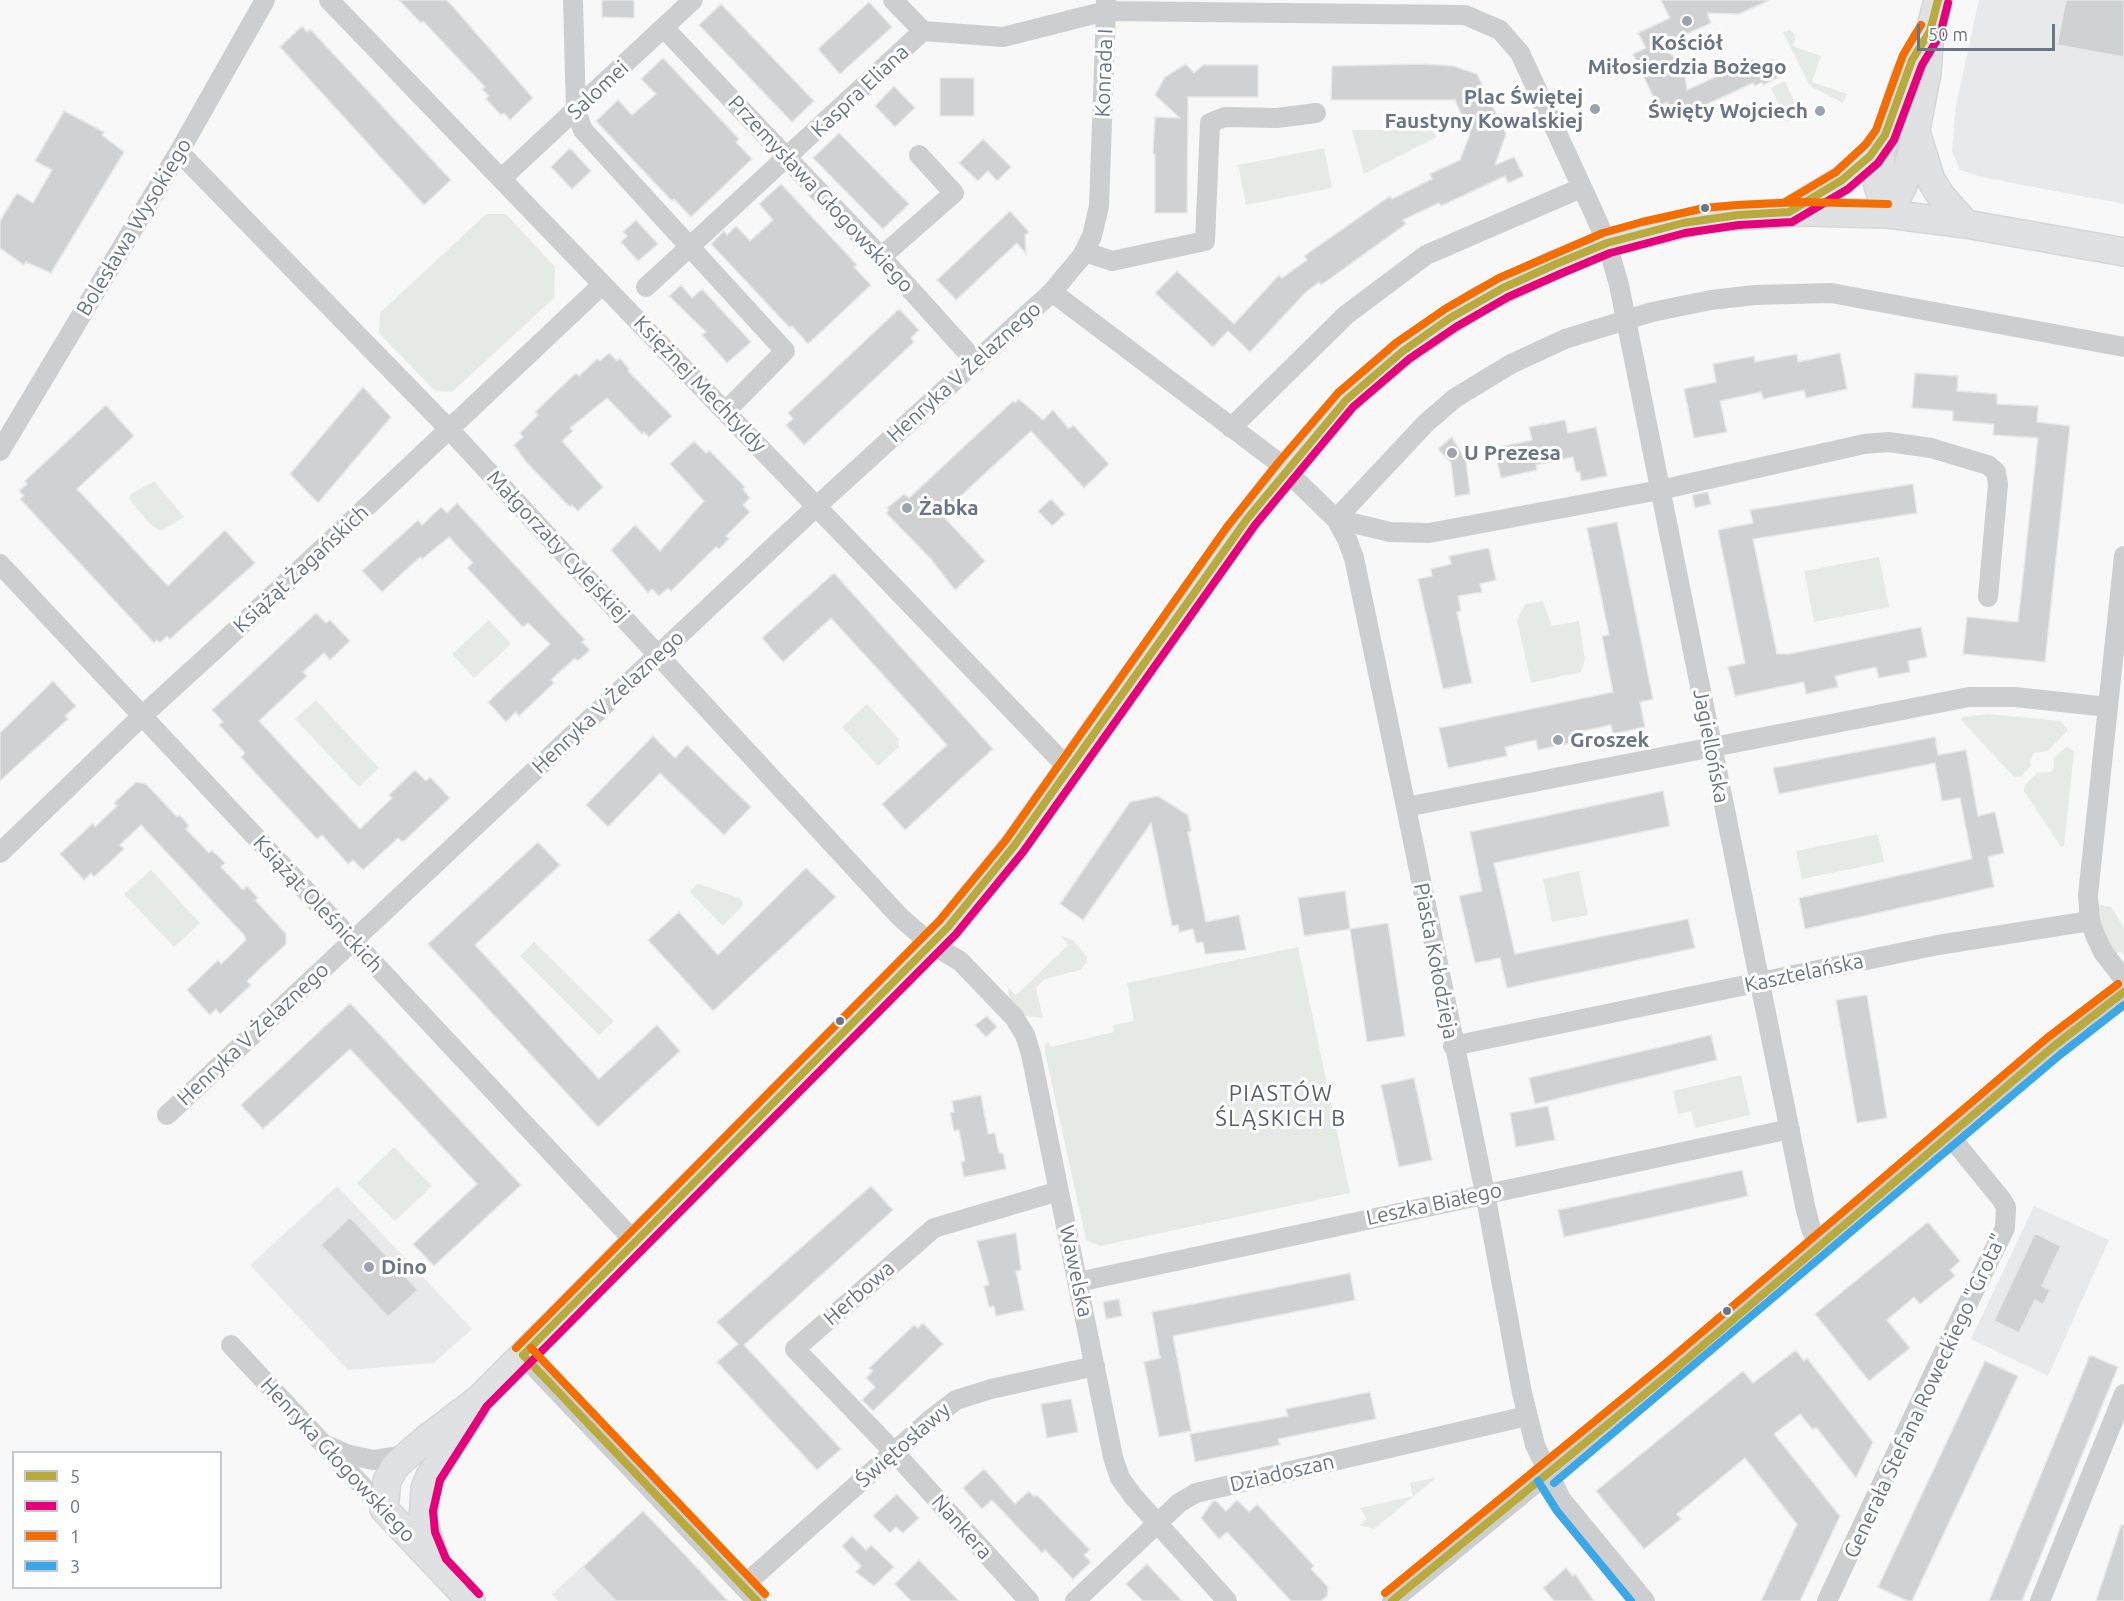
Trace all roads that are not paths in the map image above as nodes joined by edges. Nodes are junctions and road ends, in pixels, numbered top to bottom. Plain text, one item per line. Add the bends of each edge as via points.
1 (265, 0) edge
2 (329, 0) edge
3 (573, 0) edge
4 (693, 0) edge
5 (893, 0) edge
6 (1938, 0) edge
7 (1106, 5) edge
8 (1390, 7) edge
9 (664, 28) junction
10 (1930, 31) junction
11 (923, 32) junction
12 (576, 111) junction
13 (1316, 113) dead end
14 (1916, 129) junction
15 (1885, 135) junction
16 (179, 152) junction
17 (919, 155) dead end
18 (788, 158) junction
19 (501, 179) junction
20 (1581, 188) junction
21 (1789, 212) junction
22 (1888, 214) junction
23 (1966, 224) junction
24 (1606, 243) junction
25 (690, 247) junction
26 (1085, 252) junction
27 (2124, 252) edge
28 (881, 256) junction
29 (602, 285) junction
30 (646, 287) dead end
31 (1052, 292) junction
32 (1624, 319) junction
33 (2124, 347) edge
34 (976, 362) junction
35 (726, 411) junction
36 (1231, 428) junction
37 (449, 429) junction
38 (0, 451) edge
39 (1286, 469) junction
40 (1660, 490) junction
41 (818, 505) junction
42 (1336, 519) junction
43 (2124, 556) edge
44 (0, 564) edge
45 (1988, 597) dead end
46 (659, 654) junction
47 (2108, 707) junction
48 (142, 716) junction
49 (1712, 746) junction
50 (1069, 769) junction
51 (1406, 807) junction
52 (0, 853) edge
53 (2090, 921) junction
54 (353, 941) junction
55 (931, 944) junction
56 (2124, 979) edge
57 (1760, 982) junction
58 (2124, 992) edge
59 (1453, 1046) junction
60 (167, 1115) dead end
61 (1790, 1130) junction
62 (1949, 1135) junction
63 (1059, 1191) junction
64 (1485, 1193) junction
65 (636, 1243) junction
66 (1820, 1246) junction
67 (1078, 1282) junction
68 (231, 1345) dead end
69 (523, 1355) junction
70 (1095, 1366) junction
71 (2124, 1394) edge
72 (479, 1399) junction
73 (1527, 1416) junction
74 (320, 1441) junction
75 (894, 1452) junction
76 (409, 1454) junction
77 (1547, 1475) junction
78 (430, 1476) junction
79 (384, 1509) junction
80 (1157, 1525) junction
81 (437, 1565) junction
82 (743, 1586) junction
83 (471, 1601) edge
84 (757, 1601) edge
85 (1029, 1601) edge
86 (1075, 1601) edge
87 (1227, 1601) edge
88 (1392, 1601) edge
89 (1646, 1601) edge
90 (1827, 1601) edge
91 (2040, 1601) edge

1 - 16 street, Bolesława Wysokiego
2 - 19 street, Księżnej Mechtyldy
3 - 12 street
4 - 9 street, Salomei
5 - 11 street
6 - 10 street
7 - 8 street, Konrada I
7 - 11 street via 1003,37
7 - 26 street, Konrada I via 1099,206
8 - 20 street, Konrada I via 1465,15 1500,30 1520,53
9 - 12 street, Salomei
9 - 18 street, Przemysława Głogowskiego
10 - 14 street
10 - 15 street via 1912,60
11 - 18 street, Kaspra Eliana
12 - 19 street, Salomei
12 - 25 street via 592,142
13 - 26 street via 1277,118 1225,117 1210,123 1205,241 1112,261
14 - 22 street via 1902,188
14 - 23 street via 1931,180
15 - 21 street via 1870,156 1842,180
15 - 22 street via 1877,175
16 - 37 street, Małgorzaty Cylejskiej
16 - 38 street, Bolesława Wysokiego
17 - 28 street via 954,193
18 - 25 street, Kaspra Eliana
18 - 28 street, Przemysława Głogowskiego
19 - 29 street, Księżnej Mechtyldy
20 - 24 street, Konrada I
20 - 36 street via 1426,255 1346,315
21 - 22 street
21 - 24 street via 1707,218
22 - 23 street
23 - 27 street
24 - 32 street, Jagiellońska
24 - 39 street via 1503,288 1403,351 1346,400
25 - 30 street, Kaspra Eliana
25 - 35 street via 785,351
26 - 31 street, Konrada I
28 - 34 street, Przemysława Głogowskiego
29 - 35 street, Księżnej Mechtyldy
29 - 37 street, Książąt Żagańskich
31 - 34 street, Henryka V Żelaznego
31 - 36 street
32 - 33 street via 1711,300 1831,293
32 - 40 street, Jagiellońska
32 - 42 street via 1565,339 1511,364 1455,398 1426,423
34 - 41 street, Henryka V Żelaznego
35 - 41 street, Księżnej Mechtyldy
36 - 39 street
37 - 46 street, Małgorzaty Cylejskiej
37 - 48 street, Książąt Żagańskich
39 - 42 street, Piasta Kołodzieja
39 - 50 street via 1236,533
40 - 42 street via 1411,534
40 - 45 street via 1888,442 1931,448 1989,465 1996,472 1998,484
40 - 49 street, Jagiellońska
41 - 46 street, Henryka V Żelaznego
41 - 50 street, Księżnej Mechtyldy
42 - 51 street, Piasta Kołodzieja via 1354,558
43 - 47 street
44 - 48 street, Książąt Oleśnickich
46 - 54 street, Henryka V Żelaznego
46 - 55 street, Małgorzaty Cylejskiej via 900,917
47 - 49 street via 2014,697 1969,698
47 - 53 street via 2088,877
48 - 52 street, Książąt Żagańskich
48 - 54 street, Książąt Oleśnickich
49 - 51 street
49 - 57 street, Jagiellońska
50 - 55 street via 1014,846
51 - 59 street, Piasta Kołodzieja
53 - 56 street via 2103,952
53 - 57 street, Kasztelańska via 1938,945
54 - 60 street, Henryka V Żelaznego
54 - 65 street, Książąt Oleśnickich
55 - 63 street, Wawelska via 971,971 1014,1017 1025,1035
55 - 65 street
57 - 59 street, Kasztelańska
57 - 61 street, Jagiellońska
58 - 62 street
59 - 64 street, Piasta Kołodzieja
61 - 64 street, Leszka Białego
61 - 66 street, Jagiellońska via 1811,1228
62 - 66 street
62 - 90 street, Generała Stefana Roweckiego "Grota" via 2006,1207 2005,1228
63 - 67 street, Wawelska
63 - 75 street, Herbowa via 934,1228 795,1349
64 - 67 street, Leszka Białego
64 - 73 street, Piasta Kołodzieja
65 - 69 street
66 - 77 street
67 - 70 street, Wawelska
68 - 74 street, Henryka Głogowskiego
69 - 72 street
69 - 82 street
70 - 75 street, Świętosławy via 956,1400
70 - 80 street, Wawelska via 1120,1478
71 - 91 street
72 - 76 street
72 - 78 street
73 - 77 street, Piasta Kołodzieja
73 - 80 street, Dziadoszan via 1196,1493 1179,1503
74 - 76 street via 360,1458 386,1460
74 - 79 street, Henryka Głogowskiego
75 - 82 street, Świętosławy
75 - 85 street, Nankera
76 - 79 street via 395,1466 387,1481
77 - 88 street
77 - 89 street, Piasta Kołodzieja via 1565,1504
78 - 79 street via 409,1495
78 - 81 street via 423,1498 423,1521
79 - 81 street, Henryka Głogowskiego
80 - 86 street, Dziadoszan
80 - 87 street, Wawelska
81 - 83 street, Henryka Głogowskiego
82 - 84 street

